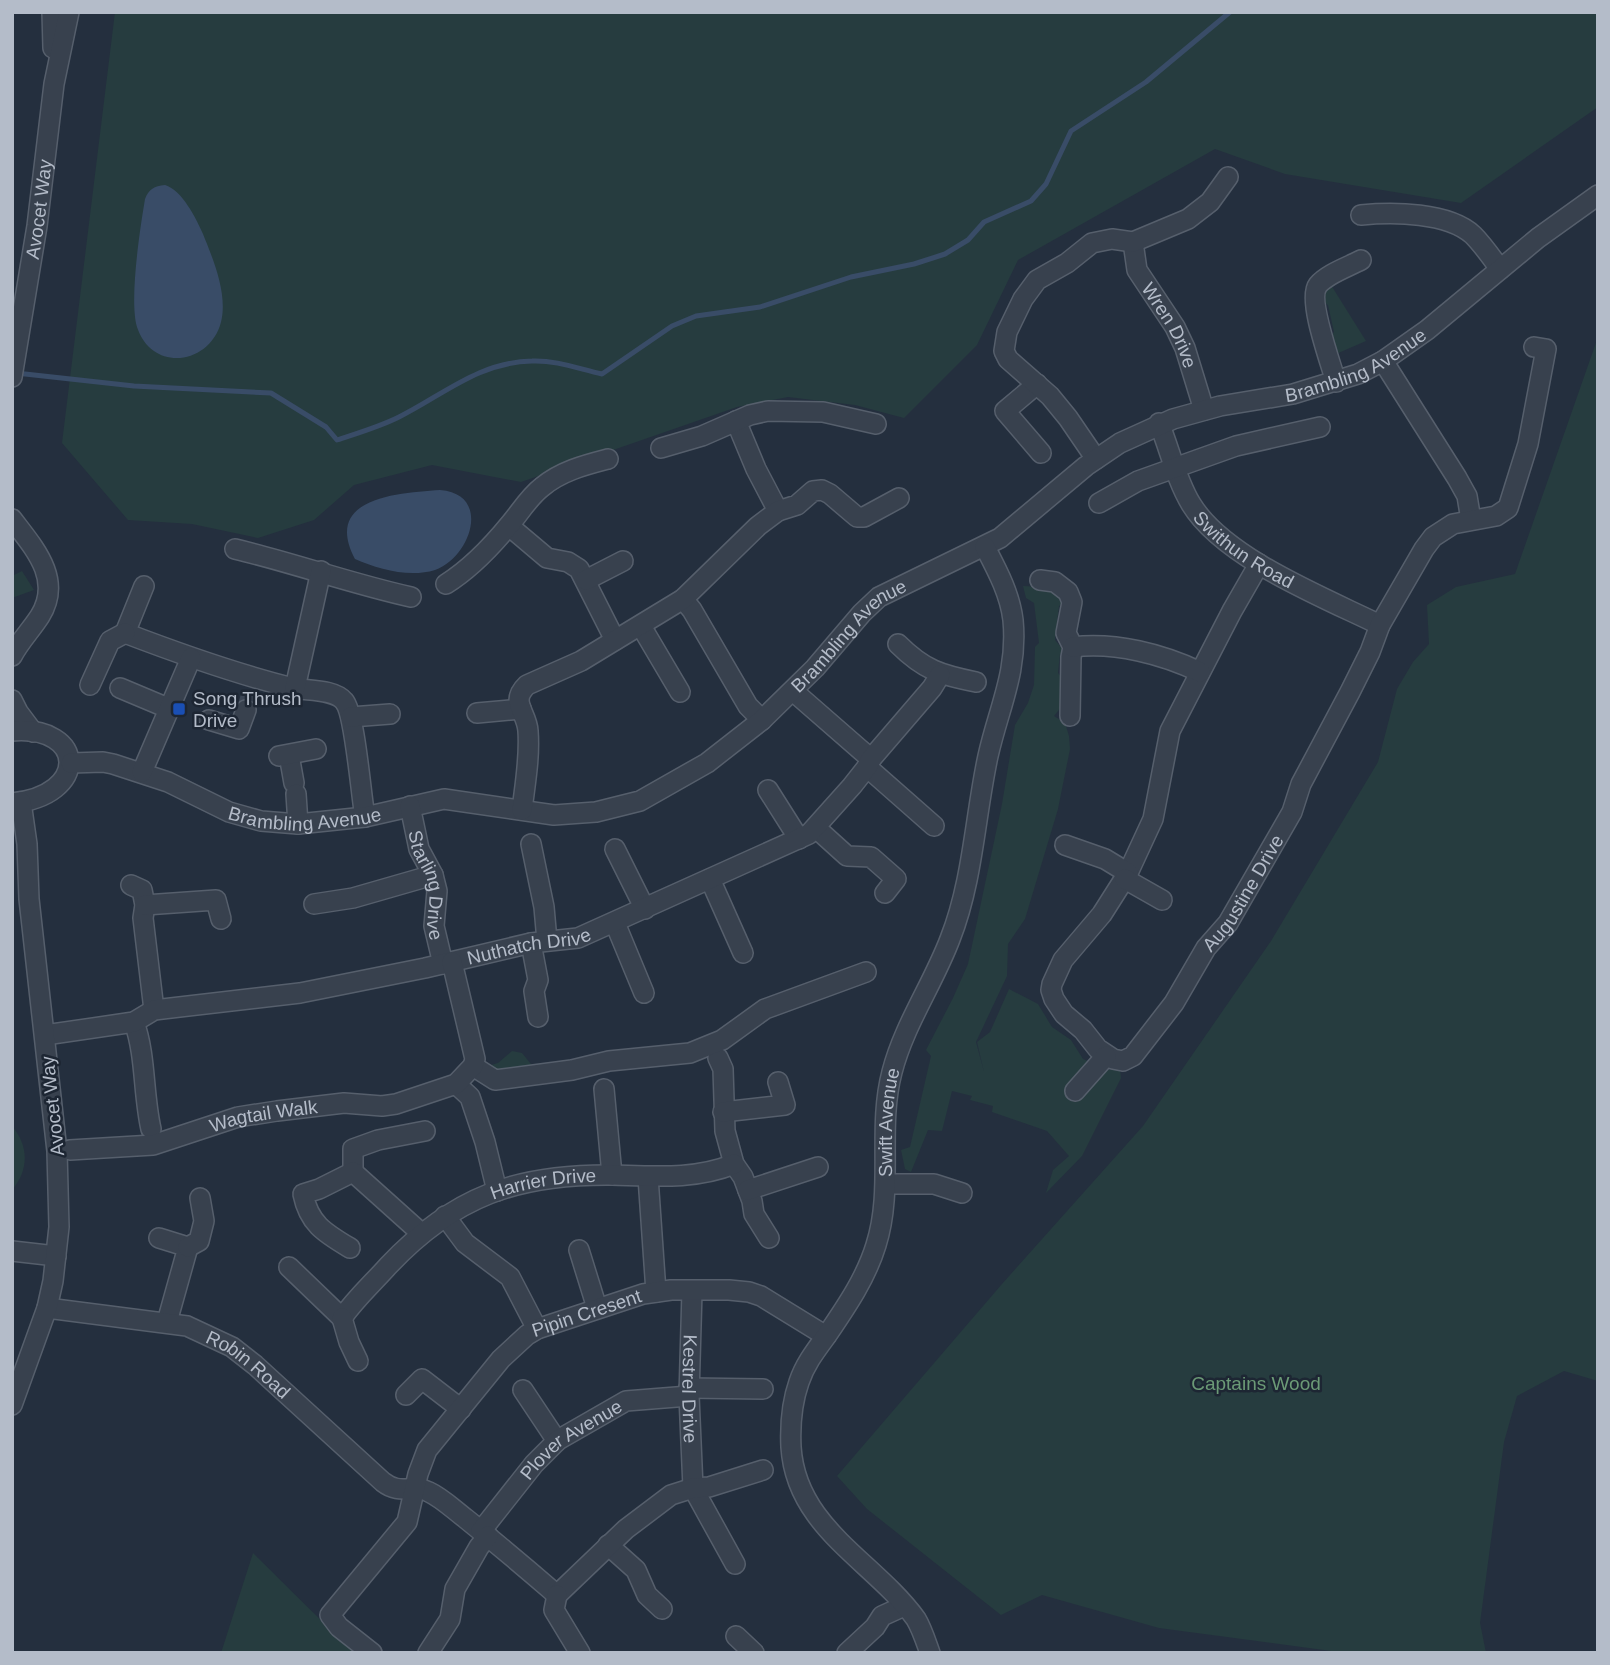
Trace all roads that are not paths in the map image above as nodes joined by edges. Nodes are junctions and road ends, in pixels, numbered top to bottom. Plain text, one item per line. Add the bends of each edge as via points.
1 (52, 12) edge
2 (69, 12) edge
3 (54, 84) junction
4 (1228, 177) dead end
5 (1598, 195) edge
6 (1361, 215) dead end
7 (1133, 242) junction
8 (1361, 260) dead end
9 (1500, 270) junction
10 (1534, 347) dead end
11 (1383, 361) junction
12 (12, 377) edge
13 (1336, 382) junction
14 (1030, 390) junction
15 (1204, 410) junction
16 (736, 421) junction
17 (1159, 423) junction
18 (876, 424) dead end
19 (1320, 427) dead end
20 (661, 448) dead end
21 (1041, 453) dead end
22 (608, 459) dead end
23 (1096, 459) junction
24 (1175, 467) junction
25 (899, 498) dead end
26 (1099, 503) dead end
27 (778, 511) junction
28 (12, 519) edge
29 (1471, 520) junction
30 (509, 526) junction
31 (985, 547) junction
32 (235, 549) dead end
33 (623, 561) dead end
34 (1259, 564) junction
35 (321, 571) junction
36 (586, 580) junction
37 (1040, 580) dead end
38 (446, 584) dead end
39 (144, 586) dead end
40 (411, 597) dead end
41 (683, 599) junction
42 (1380, 625) junction
43 (641, 626) junction
44 (125, 633) junction
45 (615, 640) junction
46 (898, 644) dead end
47 (1073, 647) junction
48 (12, 656) edge
49 (191, 658) junction
50 (1200, 671) junction
51 (936, 682) junction
52 (976, 682) dead end
53 (90, 685) dead end
54 (120, 688) dead end
55 (295, 688) junction
56 (793, 691) junction
57 (680, 692) dead end
58 (251, 694) junction
59 (12, 701) edge
60 (170, 709) junction
61 (521, 709) junction
62 (477, 713) dead end
63 (390, 714) dead end
64 (1070, 716) dead end
65 (351, 717) junction
66 (209, 720) dead end
67 (762, 720) junction
68 (12, 731) edge
69 (33, 732) junction
70 (316, 749) dead end
71 (71, 763) junction
72 (869, 763) junction
73 (142, 772) junction
74 (768, 790) dead end
75 (16, 802) edge
76 (411, 806) junction
77 (522, 810) junction
78 (365, 817) junction
79 (298, 824) junction
80 (933, 826) dead end
81 (816, 828) junction
82 (799, 839) junction
83 (531, 844) dead end
84 (1065, 845) dead end
85 (615, 849) dead end
86 (433, 875) junction
87 (1126, 876) junction
88 (710, 879) junction
89 (131, 885) dead end
90 (885, 893) dead end
91 (1162, 900) dead end
92 (314, 904) dead end
93 (145, 905) junction
94 (645, 909) junction
95 (221, 919) dead end
96 (615, 923) junction
97 (539, 942) junction
98 (743, 953) dead end
99 (447, 963) junction
100 (866, 972) dead end
101 (644, 993) dead end
102 (154, 1010) junction
103 (538, 1017) dead end
104 (134, 1022) junction
105 (45, 1035) junction
106 (1106, 1056) junction
107 (718, 1058) dead end
108 (473, 1066) junction
109 (495, 1080) junction
110 (778, 1082) dead end
111 (604, 1089) dead end
112 (463, 1091) junction
113 (1075, 1091) dead end
114 (723, 1112) junction
115 (151, 1129) dead end
116 (425, 1131) dead end
117 (70, 1150) dead end
118 (818, 1167) dead end
119 (353, 1172) junction
120 (612, 1175) junction
121 (649, 1177) junction
122 (742, 1177) junction
123 (886, 1184) junction
124 (496, 1191) junction
125 (962, 1193) dead end
126 (200, 1198) dead end
127 (445, 1216) junction
128 (421, 1233) junction
129 (159, 1238) dead end
130 (769, 1238) dead end
131 (188, 1247) junction
132 (350, 1248) dead end
133 (579, 1250) dead end
134 (12, 1251) edge
135 (55, 1256) junction
136 (289, 1267) dead end
137 (692, 1291) junction
138 (656, 1292) junction
139 (47, 1308) junction
140 (597, 1308) junction
141 (342, 1318) junction
142 (167, 1322) junction
143 (537, 1329) junction
144 (826, 1336) junction
145 (358, 1361) dead end
146 (523, 1390) dead end
147 (763, 1390) dead end
148 (689, 1392) junction
149 (407, 1395) dead end
150 (12, 1405) edge
151 (461, 1409) junction
152 (557, 1441) junction
153 (763, 1470) dead end
154 (414, 1488) junction
155 (693, 1488) junction
156 (484, 1533) junction
157 (608, 1545) junction
158 (735, 1564) dead end
159 (557, 1595) junction
160 (904, 1606) junction
161 (662, 1609) dead end
162 (736, 1636) dead end
163 (372, 1653) edge
164 (428, 1653) edge
165 (580, 1653) edge
166 (754, 1653) edge
167 (847, 1653) edge
168 (930, 1653) edge

1 - 3 street, Avocet Way
2 - 3 street, Avocet Way
3 - 12 street, Avocet Way
4 - 7 street via 1199,212
5 - 9 street, Brambling Avenue
6 - 9 street via 1391,212 1457,225 1472,234
7 - 14 street via 1100,240 1030,288 1004,342 1007,359
7 - 15 street, Wren Drive via 1137,270 1175,327
8 - 13 street via 1329,277 1314,293
9 - 11 street, Brambling Avenue
10 - 29 street, Augustine Drive via 1546,349 1514,495 1502,514
11 - 13 street, Brambling Avenue
11 - 29 street via 1467,496
13 - 15 street, Brambling Avenue
14 - 21 street via 1005,411
14 - 23 street via 1068,418
15 - 17 street, Brambling Avenue
16 - 18 street via 768,411 792,410
16 - 20 street
16 - 27 street
17 - 23 street, Brambling Avenue
17 - 24 street, Swithun Road
19 - 24 street via 1267,437
22 - 30 street via 581,466 544,485
23 - 31 street, Brambling Avenue
24 - 26 street
24 - 34 street, Swithun Road via 1204,523
25 - 27 street via 857,517 822,490
27 - 41 street
28 - 48 street via 44,565 49,588 45,607
29 - 42 street, Augustine Drive via 1453,524 1433,537
30 - 36 street via 547,558 579,569
30 - 38 street
31 - 56 street, Brambling Avenue via 879,597
31 - 123 street, Swift Avenue via 1010,601 1012,670 988,755 963,900 951,939 892,1070 884,1131
32 - 35 street
33 - 36 street
34 - 42 street, Swithun Road
34 - 50 street
35 - 40 street
35 - 55 street
36 - 45 street
37 - 47 street via 1055,582 1068,592 1072,602 1066,634
39 - 44 street
41 - 43 street
41 - 67 street via 748,706
42 - 106 street, Augustine Drive via 1301,784 1292,812 1228,923 1133,1056 1123,1061
43 - 45 street
43 - 57 street
44 - 49 street
44 - 53 street via 110,641
45 - 61 street via 527,685 520,692
46 - 51 street
47 - 50 street via 1153,654
47 - 64 street
49 - 58 street
49 - 60 street
50 - 87 street via 1170,731 1153,819
51 - 52 street
51 - 72 street, Nuthatch Drive
54 - 60 street
55 - 58 street
55 - 65 street via 335,695 344,700
56 - 67 street, Brambling Avenue
56 - 72 street
58 - 66 street via 239,729
59 - 69 street
60 - 73 street
61 - 62 street
61 - 77 street via 528,728
63 - 65 street
65 - 78 street
67 - 77 street, Brambling Avenue via 707,763 640,801 575,814
68 - 69 street
69 - 71 street via 62,746
70 - 79 street via 284,756 295,789
71 - 73 street, Brambling Avenue via 103,762
71 - 75 street via 61,784 35,799
72 - 80 street
72 - 81 street, Nuthatch Drive
73 - 79 street, Brambling Avenue via 229,812
74 - 82 street
75 - 105 street, Avocet Way via 28,858
76 - 77 street, Brambling Avenue via 444,799
76 - 78 street, Brambling Avenue
76 - 86 street, Starling Drive via 419,849
78 - 79 street, Brambling Avenue
81 - 82 street, Nuthatch Drive
81 - 90 street via 847,856 871,857 896,879
82 - 88 street, Nuthatch Drive
83 - 97 street via 544,907
84 - 87 street via 1105,859
85 - 94 street
86 - 92 street
86 - 99 street, Starling Drive via 437,891 434,926
87 - 91 street
87 - 106 street via 1089,932 1063,960 1051,990 1064,1014
88 - 94 street, Nuthatch Drive
88 - 98 street
89 - 93 street via 142,890
93 - 95 street via 216,900
93 - 102 street
94 - 96 street, Nuthatch Drive
96 - 97 street, Nuthatch Drive via 578,938
96 - 101 street
97 - 99 street, Nuthatch Drive
97 - 103 street via 534,991
99 - 102 street, Nuthatch Drive via 300,993
99 - 108 street via 475,1059
100 - 109 street, Wagtail Walk via 765,1009 722,1040 690,1054 609,1061
102 - 104 street, Nuthatch Drive
104 - 105 street, Nuthatch Drive
104 - 115 street
105 - 135 street, Avocet Way via 57,1151
106 - 113 street
107 - 114 street via 723,1069
108 - 109 street
108 - 112 street, Wagtail Walk
109 - 112 street, Wagtail Walk
110 - 114 street via 785,1105
111 - 120 street
112 - 117 street, Wagtail Walk via 389,1105 344,1103 277,1111 238,1117 153,1144
112 - 124 street via 485,1142
114 - 122 street
116 - 119 street via 352,1145
118 - 122 street, Harrier Drive
119 - 128 street
119 - 132 street via 303,1194 319,1227
120 - 121 street, Harrier Drive
120 - 124 street, Harrier Drive via 535,1180
121 - 122 street, Harrier Drive via 719,1171
121 - 138 street
122 - 130 street via 754,1214
123 - 125 street via 934,1184
123 - 144 street, Swift Avenue via 886,1202 870,1261
124 - 127 street, Harrier Drive
126 - 131 street via 204,1221 200,1241
127 - 128 street, Harrier Drive
127 - 143 street via 466,1243 510,1277
128 - 141 street, Harrier Drive
129 - 131 street
131 - 142 street
133 - 140 street
134 - 135 street
135 - 139 street, Avocet Way
136 - 141 street
137 - 138 street, Pipin Cresent
137 - 144 street, Pipin Cresent via 729,1290 761,1296
137 - 148 street, Kestrel Drive
138 - 140 street, Pipin Cresent
139 - 142 street, Robin Road
139 - 150 street, Avocet Way
140 - 143 street, Pipin Cresent
141 - 145 street
142 - 154 street, Robin Road via 232,1347 383,1482 400,1491
143 - 151 street, Pipin Cresent via 501,1359
144 - 160 street, Swift Avenue via 810,1357 795,1396 791,1450 796,1471 810,1509
146 - 152 street
147 - 148 street, Plover Avenue
148 - 152 street, Plover Avenue via 626,1401
148 - 155 street, Kestrel Drive
149 - 151 street via 422,1379
151 - 154 street, Pipin Cresent via 427,1450
152 - 156 street, Plover Avenue via 534,1464
153 - 155 street
154 - 156 street, Robin Road via 428,1490
154 - 163 street via 407,1522 330,1615
155 - 157 street via 671,1495
155 - 158 street
156 - 159 street, Robin Road
156 - 164 street, Plover Avenue via 455,1589 450,1619
157 - 159 street
157 - 161 street via 636,1570 647,1595
159 - 165 street via 554,1610
160 - 167 street via 882,1616
160 - 168 street, Swift Avenue via 918,1622
162 - 166 street

